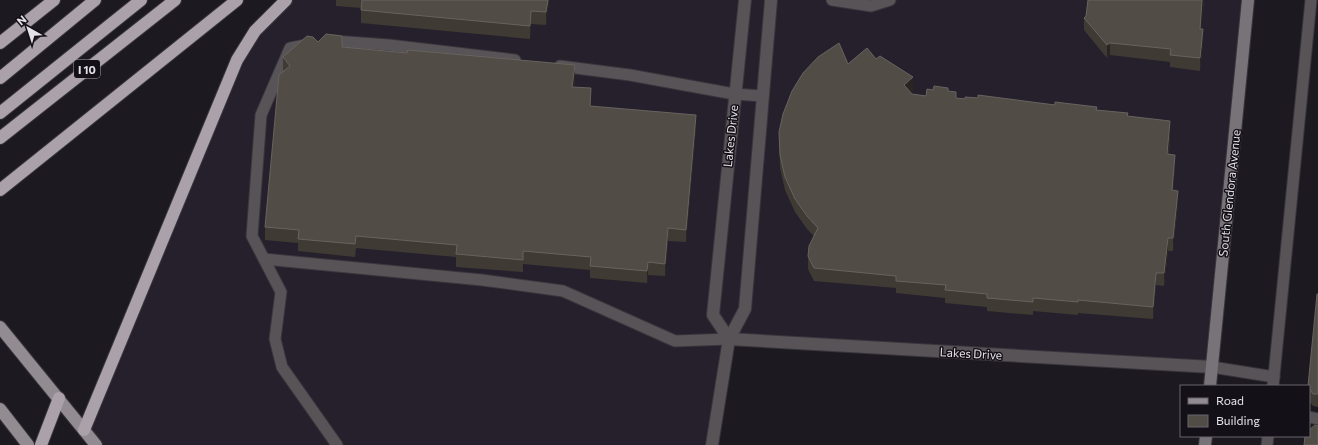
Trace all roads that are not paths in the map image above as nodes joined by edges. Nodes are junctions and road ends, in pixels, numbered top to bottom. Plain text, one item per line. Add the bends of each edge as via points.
1 (54, 0) edge
2 (95, 0) edge
3 (141, 0) edge
4 (175, 0) edge
5 (237, 0) edge
6 (286, 0) edge
7 (745, 0) edge
8 (771, 0) edge
9 (832, 0) edge
10 (890, 0) edge
11 (1248, 0) edge
12 (1311, 0) edge
13 (0, 43) edge
14 (529, 62) edge
15 (553, 65) edge
16 (0, 78) edge
17 (734, 94) junction
18 (763, 96) junction
19 (0, 113) edge
20 (0, 138) edge
21 (0, 190) edge
22 (264, 259) junction
23 (0, 327) edge
24 (729, 339) junction
25 (1212, 367) junction
26 (1273, 381) edge
27 (1210, 385) edge
28 (59, 398) junction
29 (0, 409) edge
30 (84, 430) junction
31 (28, 445) edge
32 (41, 445) edge
33 (96, 445) edge
34 (337, 445) edge
35 (712, 445) edge

1 - 13 highway
2 - 16 highway
3 - 19 highway
4 - 20 highway, I 10
5 - 21 highway
6 - 30 highway via 256,30 237,60
7 - 17 street, Lakes Drive
8 - 18 street
9 - 10 lane via 871,6
11 - 25 street, South Glendora Avenue
12 - 26 lane
14 - 22 lane via 334,41 290,48 261,115 252,236
15 - 17 lane via 630,75
17 - 18 lane
17 - 24 street, Lakes Drive via 713,315
18 - 24 street via 744,309
22 - 24 lane via 482,280 563,291 675,341
22 - 34 lane via 281,292 275,339 282,367
23 - 28 main road
24 - 25 street, Lakes Drive
24 - 35 street
25 - 26 lane
25 - 27 street, South Glendora Avenue
28 - 30 main road
28 - 32 highway
29 - 31 main road
30 - 33 main road

